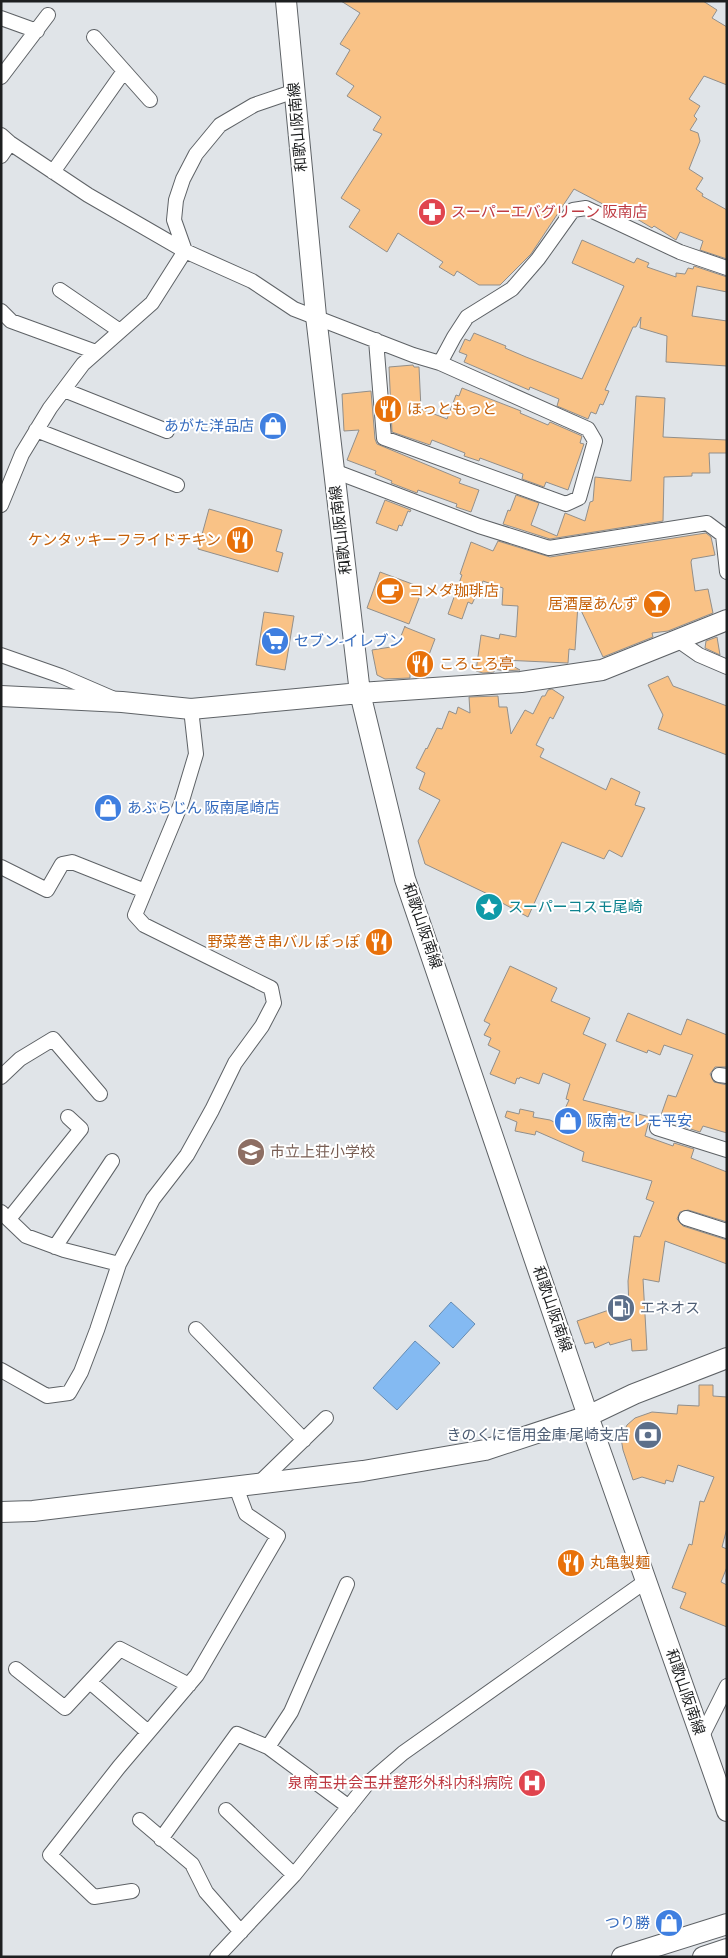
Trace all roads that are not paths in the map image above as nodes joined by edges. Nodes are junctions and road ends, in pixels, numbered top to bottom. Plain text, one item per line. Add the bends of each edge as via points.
1 (286, 1) edge
2 (48, 16) dead end
3 (1, 18) edge
4 (36, 31) junction
5 (94, 38) dead end
6 (124, 71) junction
7 (1, 77) edge
8 (295, 90) junction
9 (150, 100) dead end
10 (6, 139) edge
11 (1, 156) edge
12 (53, 172) junction
13 (185, 251) junction
14 (727, 268) edge
15 (60, 290) dead end
16 (1, 311) edge
17 (316, 316) junction
18 (120, 331) junction
19 (376, 340) junction
20 (96, 352) junction
21 (440, 363) junction
22 (64, 390) junction
23 (36, 430) junction
24 (167, 431) dead end
25 (334, 472) junction
26 (177, 485) dead end
27 (1, 505) edge
28 (727, 572) edge
29 (727, 620) edge
30 (679, 640) junction
31 (1, 655) edge
32 (727, 667) edge
33 (360, 693) junction
34 (1, 696) edge
35 (122, 702) junction
36 (192, 709) junction
37 (1, 867) edge
38 (145, 891) junction
39 (1, 1077) edge
40 (100, 1094) dead end
41 (68, 1118) dead end
42 (657, 1128) dead end
43 (727, 1150) edge
44 (112, 1161) dead end
45 (5, 1216) edge
46 (686, 1218) dead end
47 (727, 1231) edge
48 (55, 1247) junction
49 (119, 1264) junction
50 (196, 1329) dead end
51 (727, 1358) edge
52 (1, 1370) edge
53 (588, 1416) junction
54 (326, 1418) dead end
55 (304, 1440) junction
56 (258, 1484) junction
57 (236, 1487) junction
58 (1, 1512) edge
59 (646, 1581) junction
60 (347, 1584) dead end
61 (16, 1669) dead end
62 (90, 1682) junction
63 (189, 1685) junction
64 (727, 1686) edge
65 (148, 1732) junction
66 (701, 1738) junction
67 (268, 1747) junction
68 (349, 1807) junction
69 (226, 1810) dead end
70 (727, 1812) edge
71 (140, 1820) dead end
72 (161, 1839) junction
73 (294, 1875) junction
74 (132, 1891) dead end
75 (727, 1924) edge
76 (240, 1932) junction
77 (727, 1949) edge
78 (218, 1957) edge
79 (622, 1957) edge
80 (703, 1957) edge

1 - 8 main road, 和歌山阪南線
2 - 4 street
3 - 4 street
4 - 7 street
5 - 6 street
6 - 9 street
6 - 12 street
8 - 13 street via 254,105 220,125 196,154 176,200 174,220
8 - 17 main road, 和歌山阪南線
10 - 11 street
10 - 12 street
12 - 13 street
13 - 17 street via 252,281 294,309
13 - 18 street via 152,303
14 - 21 street via 680,252 586,208 573,210 512,289 467,317
15 - 18 street
16 - 20 street via 11,321
17 - 19 street
17 - 25 main road, 和歌山阪南線
18 - 20 street
19 - 21 street
19 - 21 street via 384,438 566,504 579,498 595,441 588,429
20 - 22 street
22 - 23 street
22 - 24 street
23 - 26 street
23 - 27 street via 22,454
25 - 28 street via 479,526 549,548 708,522 723,534
25 - 33 main road, 和歌山阪南線
29 - 30 main road
30 - 32 street via 699,655
30 - 33 main road via 602,670 521,682
31 - 35 street via 62,676
33 - 36 main road
33 - 53 main road, 和歌山阪南線 via 405,879
34 - 35 main road
35 - 36 main road
36 - 38 street via 196,754 181,804
37 - 38 street via 47,890 62,864 72,862
38 - 49 street via 135,915 144,925 271,988 274,1003 235,1063 187,1155 153,1199
39 - 40 street via 20,1059 53,1038
41 - 45 street via 81,1129
42 - 43 street
44 - 48 street
45 - 48 street via 26,1236
46 - 47 street
48 - 49 street
49 - 52 street via 81,1372 69,1393 47,1396
50 - 55 street
51 - 53 main road via 634,1394
53 - 56 main road via 485,1450 363,1471
53 - 59 main road, 和歌山阪南線
54 - 55 street
55 - 56 street
56 - 57 main road
57 - 58 main road
57 - 63 street via 246,1514 278,1536
59 - 66 main road, 和歌山阪南線
59 - 68 street via 403,1753 367,1784
60 - 67 street via 291,1712
61 - 62 street via 65,1708
62 - 63 street via 120,1649
62 - 65 street
63 - 65 street
64 - 66 street
65 - 74 street via 50,1855 94,1897
66 - 70 main road, 和歌山阪南線
67 - 68 street
67 - 72 street via 237,1734
68 - 73 street
69 - 73 street
71 - 72 street
72 - 76 street via 192,1864 206,1892
73 - 76 street
75 - 79 main road
76 - 78 street
77 - 80 main road

